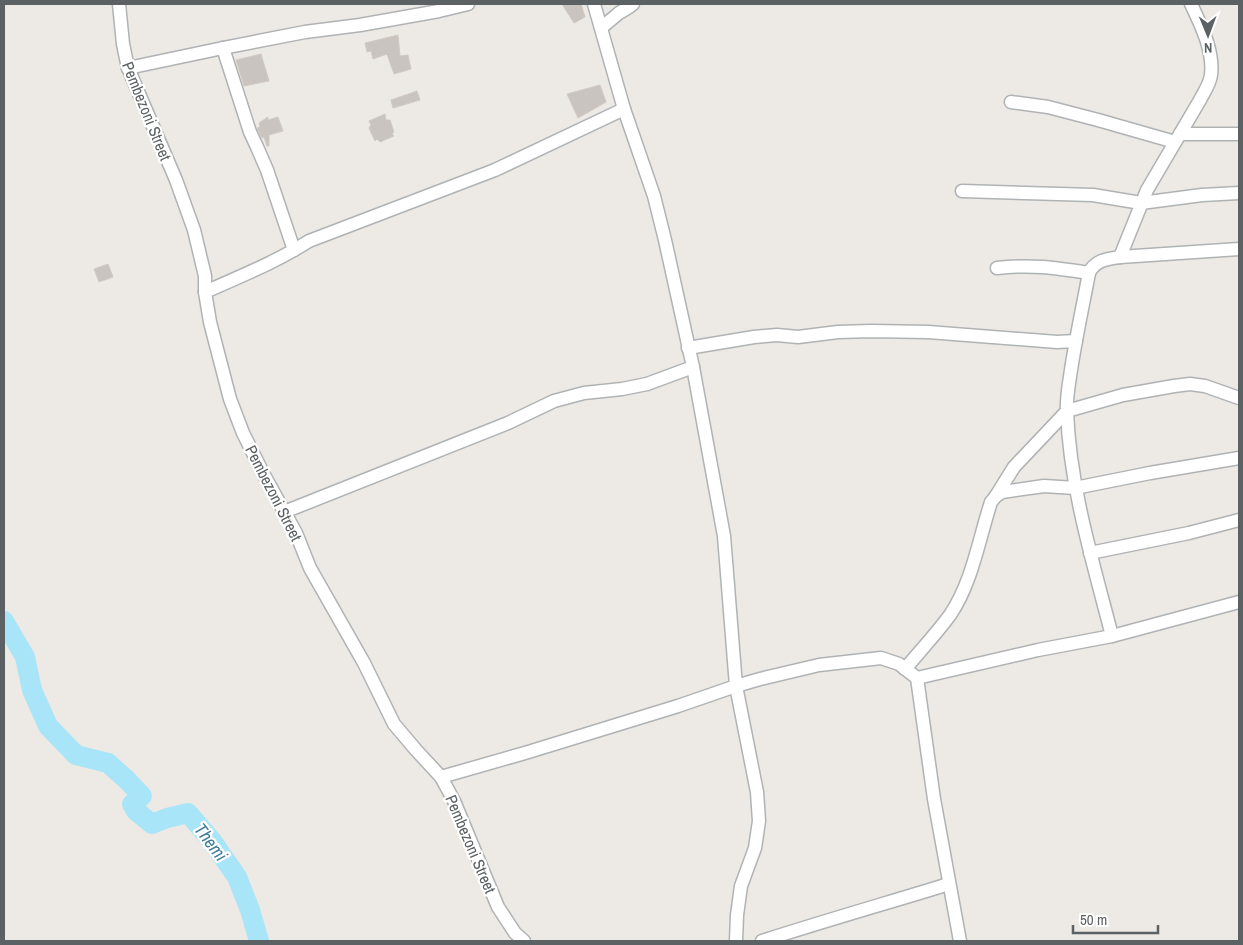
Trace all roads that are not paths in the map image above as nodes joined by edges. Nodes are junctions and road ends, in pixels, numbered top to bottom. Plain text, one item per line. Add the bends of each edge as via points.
1 (119, 4) edge
2 (468, 4) edge
3 (594, 4) edge
4 (632, 4) edge
5 (1191, 4) edge
6 (601, 28) junction
7 (223, 48) junction
8 (128, 68) junction
9 (1011, 102) dead end
10 (624, 109) junction
11 (1239, 134) edge
12 (1178, 138) junction
13 (962, 191) dead end
14 (1239, 193) edge
15 (1141, 203) junction
16 (1239, 249) edge
17 (294, 250) junction
18 (1120, 257) junction
19 (997, 268) dead end
20 (1089, 273) junction
21 (205, 292) junction
22 (1076, 341) junction
23 (688, 348) junction
24 (693, 367) junction
25 (1239, 398) edge
26 (1067, 411) junction
27 (1239, 458) edge
28 (1075, 488) junction
29 (996, 496) junction
30 (284, 512) junction
31 (1239, 520) edge
32 (1090, 553) junction
33 (1239, 602) edge
34 (1112, 636) junction
35 (905, 669) junction
36 (917, 678) junction
37 (736, 686) junction
38 (441, 777) junction
39 (949, 884) junction
40 (524, 941) edge
41 (736, 941) edge
42 (762, 941) edge
43 (960, 941) edge

1 - 8 street, Pembezoni Street
2 - 7 street
3 - 6 street
4 - 6 street
5 - 12 street via 1204,34 1211,60 1211,76
6 - 10 street
7 - 8 street
7 - 17 street
8 - 21 street, Pembezoni Street via 194,230 205,276
9 - 12 street via 1048,107
10 - 17 street via 495,170 309,241
10 - 23 street via 654,196
11 - 12 street
12 - 15 street
13 - 15 street via 1093,196
14 - 15 street
15 - 18 street
16 - 18 street
17 - 21 street
18 - 20 street via 1102,260 1092,266
19 - 20 street via 1043,266
20 - 22 street
21 - 30 street, Pembezoni Street via 230,399 255,458
22 - 23 street via 928,332 838,332 798,337 778,335
22 - 26 street
23 - 24 street
24 - 30 street via 647,384 554,401 508,423
24 - 37 street via 724,536
25 - 26 street via 1190,384 1123,395
26 - 28 street
26 - 29 street via 1014,467
27 - 28 street
28 - 29 street via 1044,486 1002,492
28 - 32 street
29 - 35 street via 991,502 963,589 950,614
30 - 38 street, Pembezoni Street via 310,568 364,663 394,724
31 - 32 street
32 - 34 street
33 - 34 street
34 - 36 street
35 - 36 street
35 - 37 street via 881,658 819,665
36 - 39 street
37 - 38 street
37 - 41 street via 757,792 759,820 755,848 741,886
38 - 40 street, Pembezoni Street via 454,800 498,907
39 - 42 street
39 - 43 street

